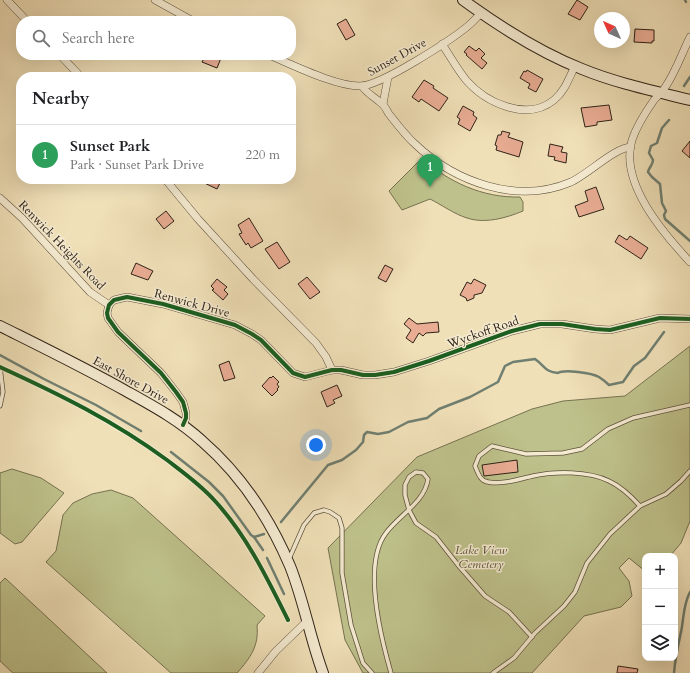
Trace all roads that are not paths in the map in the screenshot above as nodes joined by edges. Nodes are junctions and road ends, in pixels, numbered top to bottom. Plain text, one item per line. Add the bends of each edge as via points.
1 (7, 0) edge
2 (155, 0) edge
3 (463, 0) edge
4 (481, 13) junction
5 (22, 16) edge
6 (184, 16) edge
7 (690, 37) edge
8 (442, 44) junction
9 (65, 60) edge
10 (282, 60) edge
11 (574, 66) junction
12 (76, 72) edge
13 (388, 77) junction
14 (362, 86) junction
15 (661, 93) junction
16 (690, 100) edge
17 (383, 104) junction
18 (631, 147) junction
19 (169, 184) edge
20 (0, 198) edge
21 (690, 262) edge
22 (109, 305) junction
23 (690, 319) edge
24 (0, 326) edge
25 (0, 367) edge
26 (332, 370) junction
27 (690, 404) edge
28 (0, 406) edge
29 (183, 425) junction
30 (690, 471) edge
31 (640, 506) junction
32 (409, 510) junction
33 (288, 562) junction
34 (307, 620) junction
35 (532, 637) junction
36 (258, 673) edge
37 (323, 673) edge
38 (372, 673) edge
39 (390, 673) edge
40 (494, 673) edge

1 - 5 street
2 - 6 street
3 - 4 street
4 - 8 street, Sunset Drive via 468,26
4 - 11 street via 525,41
7 - 15 street
8 - 11 street via 458,70 473,86 501,105 520,110 541,107 554,100 564,89
8 - 13 street, Sunset Drive
9 - 12 street
10 - 14 street, Sunset Drive via 329,79
11 - 15 street
13 - 14 street, Sunset Drive
13 - 17 street
14 - 17 street via 367,93
15 - 16 street
15 - 18 street via 639,127
17 - 18 street via 406,136 429,156 463,177 497,188 524,191 558,186 583,175 622,148
18 - 21 street via 633,174 645,205 662,231
19 - 26 street via 243,268 316,343
20 - 22 street, Renwick Heights Road via 22,218 90,292
22 - 26 street, Renwick Drive via 119,298 127,297 163,304 235,325 252,334 298,376 311,376
22 - 29 street via 107,313 112,325 161,373 183,402 186,418
23 - 26 street, Wyckoff Road via 660,318 610,330 540,324 512,331 394,372 363,375
24 - 29 street, East Shore Drive via 110,382
25 - 28 lane via 3,392
27 - 31 lane via 633,418 608,429 582,449 563,453 526,454 492,446 479,456 475,466 481,479 487,482 501,483 547,473 598,476 629,493
29 - 33 street, East Shore Drive via 236,476 258,506
30 - 31 lane via 666,494
31 - 35 lane via 610,534 587,563 575,592
32 - 32 lane via 427,487 428,478 423,473 416,472 409,477 405,486
32 - 35 lane via 416,523 436,537 485,596 509,612
32 - 39 lane via 386,533 377,549 374,584 378,619
33 - 34 street, East Shore Drive
33 - 38 lane via 304,525 314,513 324,510 339,518 342,528 342,573 351,625 363,663
34 - 36 street
34 - 37 street, East Shore Drive
35 - 40 lane via 514,658

